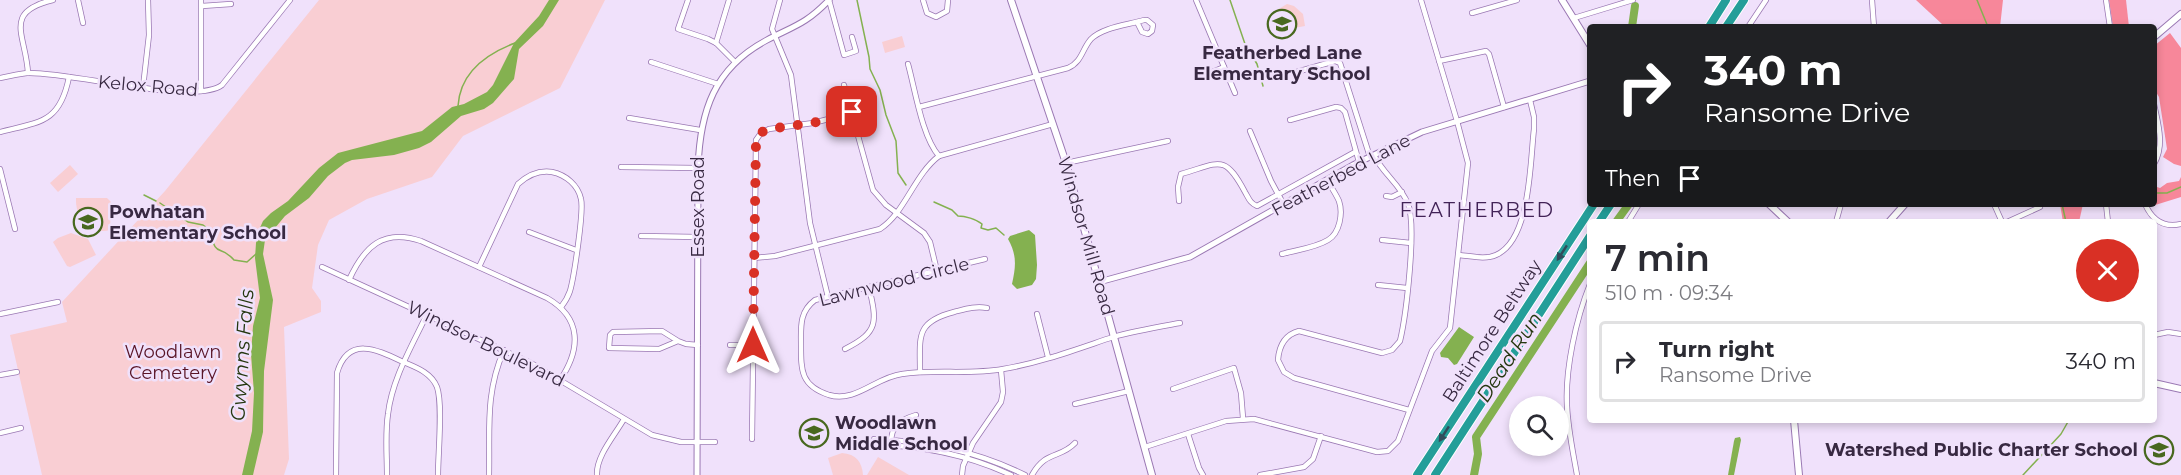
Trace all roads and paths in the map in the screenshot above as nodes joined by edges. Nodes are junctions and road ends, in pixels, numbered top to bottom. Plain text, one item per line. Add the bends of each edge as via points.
1 (53, 0) edge
2 (78, 0) edge
3 (148, 0) edge
4 (290, 0) edge
5 (688, 0) edge
6 (729, 0) edge
7 (780, 0) edge
8 (829, 0) edge
9 (923, 0) edge
10 (948, 0) edge
11 (1011, 0) edge
12 (1196, 0) edge
13 (1421, 0) edge
14 (1517, 0) edge
15 (1562, 0) edge
16 (1633, 0) edge
17 (1726, 0) edge
18 (1744, 0) edge
19 (1766, 0) edge
20 (1872, 0) edge
21 (2106, 0) edge
22 (202, 3) edge
23 (231, 4) dead end
24 (1472, 13) dead end
25 (2181, 14) edge
26 (1574, 18) junction
27 (1137, 22) dead end
28 (83, 23) dead end
29 (1711, 24) edge
30 (1728, 24) edge
31 (1750, 24) edge
32 (1874, 24) edge
33 (2110, 24) edge
34 (2157, 35) edge
35 (775, 36) junction
36 (852, 37) dead end
37 (1587, 40) edge
38 (716, 43) junction
39 (1439, 61) junction
40 (651, 62) dead end
41 (735, 62) junction
42 (908, 64) dead end
43 (1224, 67) junction
44 (28, 73) junction
45 (1293, 73) dead end
46 (1037, 76) junction
47 (69, 77) junction
48 (0, 78) edge
49 (1198, 78) dead end
50 (1587, 82) edge
51 (718, 84) junction
52 (844, 85) dead end
53 (143, 87) junction
54 (201, 91) junction
55 (1234, 93) dead end
56 (1530, 100) junction
57 (920, 107) junction
58 (1504, 107) junction
59 (852, 112) junction
60 (629, 118) dead end
61 (1290, 120) dead end
62 (1457, 120) junction
63 (1053, 124) junction
64 (798, 125) junction
65 (700, 130) junction
66 (1250, 131) dead end
67 (0, 132) edge
68 (2157, 132) edge
69 (1168, 141) dead end
70 (1355, 152) junction
71 (939, 156) junction
72 (1372, 156) junction
73 (2157, 156) edge
74 (1359, 162) junction
75 (1066, 163) junction
76 (621, 167) dead end
77 (698, 168) junction
78 (0, 169) edge
79 (1326, 180) junction
80 (1402, 192) junction
81 (1277, 194) junction
82 (3, 195) edge
83 (1386, 196) dead end
84 (1179, 201) dead end
85 (1284, 205) junction
86 (1592, 207) edge
87 (1772, 207) edge
88 (1902, 207) edge
89 (2040, 207) edge
90 (2146, 207) edge
91 (896, 212) junction
92 (1785, 219) edge
93 (1892, 219) edge
94 (2014, 219) edge
95 (2156, 219) edge
96 (2157, 220) edge
97 (2181, 224) edge
98 (15, 229) dead end
99 (529, 232) dead end
100 (641, 237) dead end
101 (698, 237) junction
102 (1382, 240) dead end
103 (1587, 241) edge
104 (1411, 243) junction
105 (815, 247) junction
106 (576, 250) junction
107 (1282, 254) dead end
108 (1459, 255) junction
109 (754, 258) junction
110 (984, 259) dead end
111 (321, 267) dead end
112 (478, 267) junction
113 (937, 271) junction
114 (349, 280) junction
115 (1099, 282) junction
116 (1378, 285) dead end
117 (869, 287) junction
118 (1407, 288) junction
119 (1587, 293) edge
120 (828, 297) junction
121 (58, 302) dead end
122 (561, 307) junction
123 (987, 308) dead end
124 (0, 314) edge
125 (1037, 314) dead end
126 (427, 315) junction
127 (1180, 322) dead end
128 (2157, 334) edge
129 (2181, 334) edge
130 (1115, 337) junction
131 (678, 341) junction
132 (698, 345) junction
133 (730, 345) dead end
134 (753, 345) junction
135 (504, 350) junction
136 (845, 350) dead end
137 (1048, 357) junction
138 (405, 362) junction
139 (1001, 370) junction
140 (17, 372) dead end
141 (920, 372) junction
142 (0, 375) edge
143 (560, 380) junction
144 (2157, 384) edge
145 (1173, 388) dead end
146 (2181, 389) edge
147 (1129, 391) junction
148 (1075, 404) dead end
149 (1409, 410) junction
150 (916, 415) dead end
151 (1244, 418) junction
152 (624, 419) junction
153 (1794, 423) edge
154 (21, 429) dead end
155 (0, 433) edge
156 (1188, 434) junction
157 (1321, 436) junction
158 (752, 439) dead end
159 (874, 439) dead end
160 (697, 442) junction
161 (715, 442) dead end
162 (891, 443) junction
163 (1075, 443) dead end
164 (879, 446) dead end
165 (1145, 447) junction
166 (967, 455) junction
167 (336, 475) edge
168 (387, 475) edge
169 (438, 475) edge
170 (489, 475) edge
171 (597, 475) edge
172 (697, 475) edge
173 (962, 475) edge
174 (1011, 475) edge
175 (1025, 475) edge
176 (1032, 475) edge
177 (1152, 475) edge
178 (1203, 475) edge
179 (1260, 475) edge
180 (1417, 475) edge
181 (1435, 475) edge
182 (1577, 475) edge
183 (1799, 475) edge

1 - 44 street via 31,7 21,21
2 - 28 street
3 - 53 street via 149,35
4 - 54 street, Kelox Road via 222,85
5 - 38 street via 678,30
6 - 38 street
7 - 35 street via 772,26
8 - 35 street, Essex Road via 803,23
8 - 36 street via 844,55 856,51
9 - 10 street via 927,13 936,17 947,11
11 - 46 main road, Windsor Mill Road
12 - 43 street
13 - 39 street
14 - 24 street
15 - 26 main road
16 - 26 street
17 - 29 highway
18 - 30 highway
19 - 31 street
20 - 32 street
21 - 33 street
22 - 23 street
22 - 54 street
25 - 34 main road
26 - 37 main road
27 - 46 street via 1097,35 1074,66
35 - 41 street, Essex Road
35 - 64 street via 791,75
38 - 41 street
39 - 58 street via 1486,51
39 - 62 street
40 - 51 street
41 - 51 street, Essex Road
42 - 57 street
43 - 49 street
43 - 55 street
44 - 47 street, Kelox Road
44 - 48 street, Kelox Road
45 - 72 street via 1340,63
46 - 57 street
46 - 63 main road, Windsor Mill Road
47 - 53 street, Kelox Road
47 - 67 street via 64,97 53,114 39,122
50 - 56 street, Featherbed Lane
51 - 65 street, Essex Road
52 - 59 street
53 - 54 street, Kelox Road
56 - 58 street, Featherbed Lane
56 - 108 street via 1534,129 1520,226 1506,248 1496,255
57 - 71 street via 930,144
58 - 62 street, Featherbed Lane
59 - 64 street
59 - 91 street via 873,190 880,201
60 - 65 street
61 - 70 street via 1341,108
62 - 72 street, Featherbed Lane
62 - 108 street via 1468,163
63 - 71 street
63 - 75 main road, Windsor Mill Road
64 - 105 street
64 - 109 street via 765,130 756,140
65 - 77 street, Essex Road
66 - 81 street
68 - 73 street
69 - 75 street
70 - 74 street
70 - 81 street
71 - 91 street
72 - 74 street, Featherbed Lane
72 - 80 street
74 - 79 street, Featherbed Lane
75 - 115 main road, Windsor Mill Road
76 - 77 street
77 - 101 street, Essex Road
78 - 82 street
79 - 85 street, Featherbed Lane
79 - 107 street via 1340,203 1337,230 1327,241
80 - 83 street
80 - 104 street via 1411,213
81 - 84 street via 1260,205 1253,204 1235,172 1219,164 1181,174
81 - 85 street
82 - 98 street
85 - 115 street, Featherbed Lane via 1190,257
86 -> 180 highway, Baltimore Beltway
87 - 92 main road
88 - 93 main road
89 - 94 street
90 - 95 street
91 - 105 street via 880,229
91 - 113 street via 927,237
96 - 97 street via 2171,226
99 - 106 street
100 - 101 street
101 - 132 street, Essex Road
102 - 104 street
103 - 181 highway, Baltimore Beltway
104 - 118 street
105 - 109 street
105 - 120 street
106 - 112 street via 582,211 579,193 566,178 538,172 514,189
106 - 122 street via 570,291
108 - 149 street via 1450,328 1432,351
109 - 134 street
110 - 113 street, Lawnwood Circle
111 - 114 street, Windsor Boulevard
112 - 114 street via 421,241 400,237 384,239 369,247
112 - 122 street
113 - 117 street, Lawnwood Circle
114 - 126 street, Windsor Boulevard
115 - 130 main road, Windsor Mill Road
116 - 118 street
117 - 120 street, Lawnwood Circle
117 - 136 street via 875,314 872,329
118 - 149 street via 1400,341 1392,350 1376,352 1299,332 1284,339 1278,360 1284,372 1294,378
119 - 182 street via 1578,321 1567,391
120 - 141 street, Lawnwood Circle via 808,306 802,320 801,372 811,385 845,397 894,375
121 - 124 street
122 - 143 street via 573,328 576,345 572,361
123 - 141 street via 971,307 931,320 920,338
125 - 137 street
126 - 135 street, Windsor Boulevard
126 - 138 street
127 - 130 street, Lawnwood Circle
128 - 129 street
130 - 137 street, Lawnwood Circle
130 - 147 main road, Windsor Mill Road
131 - 131 street via 662,349 609,348 613,332 662,331
131 - 132 street
132 - 160 street, Essex Road
133 - 134 street
134 - 158 street
135 - 143 street, Windsor Boulevard
135 - 170 street via 491,391
137 - 139 street, Lawnwood Circle
138 - 167 street via 368,348 354,351 341,362 336,377
138 - 168 street via 388,415
138 - 169 street via 425,372 436,387
139 - 141 street, Lawnwood Circle
139 - 166 street via 1001,402
140 - 142 street
143 - 152 street, Windsor Boulevard
144 - 146 main road
145 - 151 street via 1234,368
147 - 148 street
147 - 165 main road, Windsor Mill Road
149 - 157 street via 1398,441 1388,451 1377,452
150 - 162 street via 898,422
151 - 156 street
151 - 157 street
152 - 160 street, Windsor Boulevard via 660,438
152 - 171 street via 600,459
153 - 183 main road
154 - 155 street
156 - 165 street
156 - 178 street
157 - 179 street via 1316,454 1308,464
159 - 162 street
160 - 161 street, Windsor Boulevard
160 - 172 street, Essex Road
162 - 164 street
162 - 166 street via 937,445
163 - 176 street via 1043,460
165 - 177 main road, Windsor Mill Road
166 - 173 street
166 - 174 street
166 - 175 street

